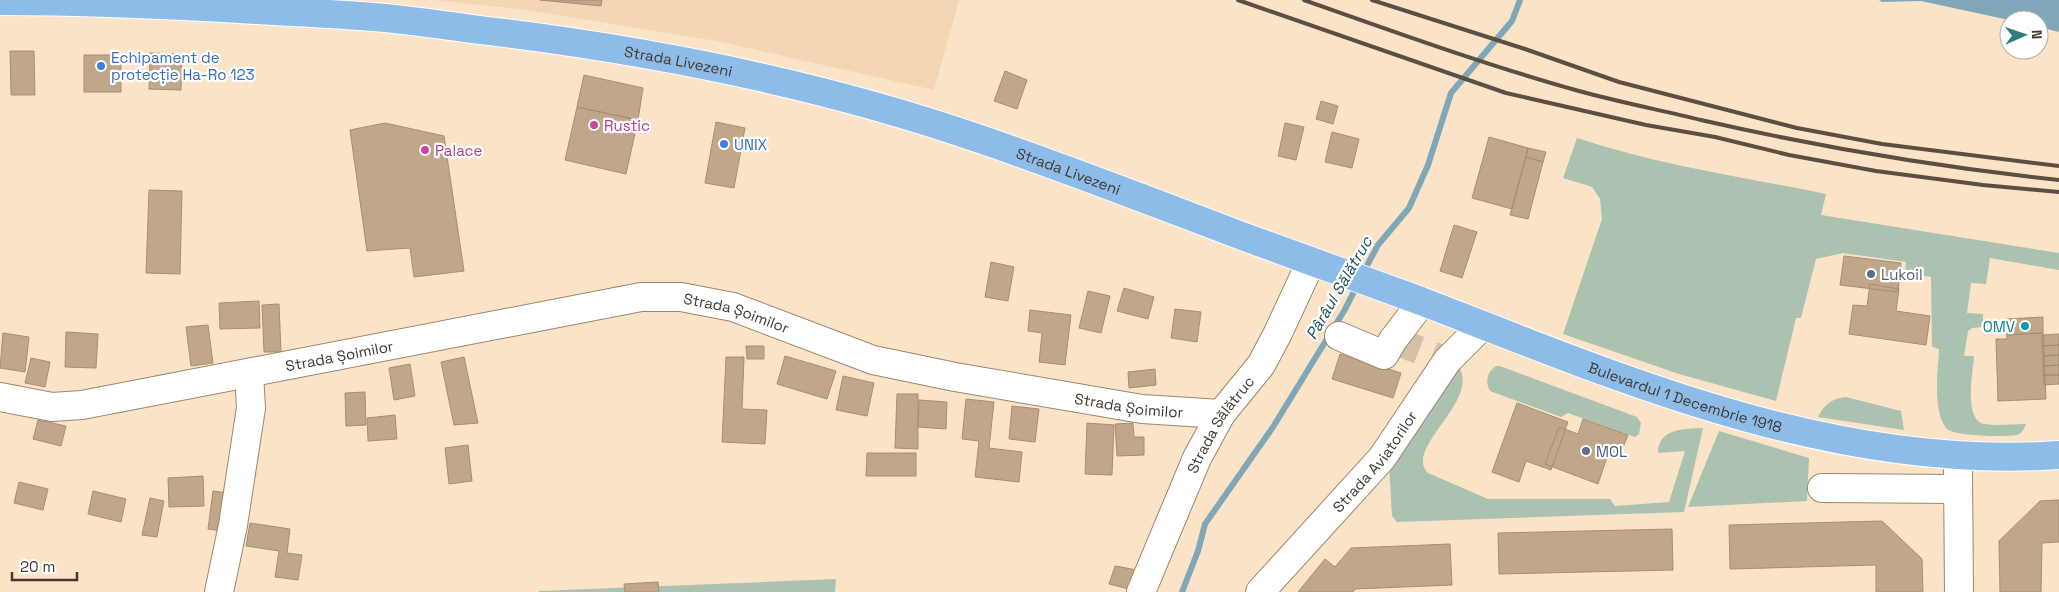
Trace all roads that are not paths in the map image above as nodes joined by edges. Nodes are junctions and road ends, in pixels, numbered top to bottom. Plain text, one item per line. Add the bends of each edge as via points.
1 (0, 1) edge
2 (1320, 264) junction
3 (1413, 298) junction
4 (1482, 326) junction
5 (1339, 336) dead end
6 (249, 373) junction
7 (0, 397) edge
8 (1221, 414) junction
9 (2059, 455) edge
10 (1959, 457) junction
11 (1822, 488) dead end
12 (1958, 489) junction
13 (218, 592) edge
14 (1142, 592) edge
15 (1260, 592) edge
16 (1959, 592) edge

1 - 2 main road, Strada Livezeni via 165,5 376,17 538,37 675,59 819,92 976,137
2 - 3 main road, Bulevardul 1 Decembrie 1918
2 - 8 street, Strada Sălătruc via 1261,365
3 - 4 main road, Bulevardul 1 Decembrie 1918
3 - 5 street via 1384,355
4 - 10 main road, Bulevardul 1 Decembrie 1918 via 1686,399 1761,421 1855,443
4 - 15 street, Strada Aviatorilor via 1448,361 1382,458
6 - 7 street, Strada Șoimilor via 52,407
6 - 8 street, Strada Șoimilor via 642,296 681,298 733,308 882,362 955,377 1142,409
6 - 13 street via 251,408 233,525
8 - 14 street, Strada Sălătruc via 1197,458
9 - 10 main road, Bulevardul 1 Decembrie 1918
10 - 12 street
11 - 12 street
12 - 16 street

